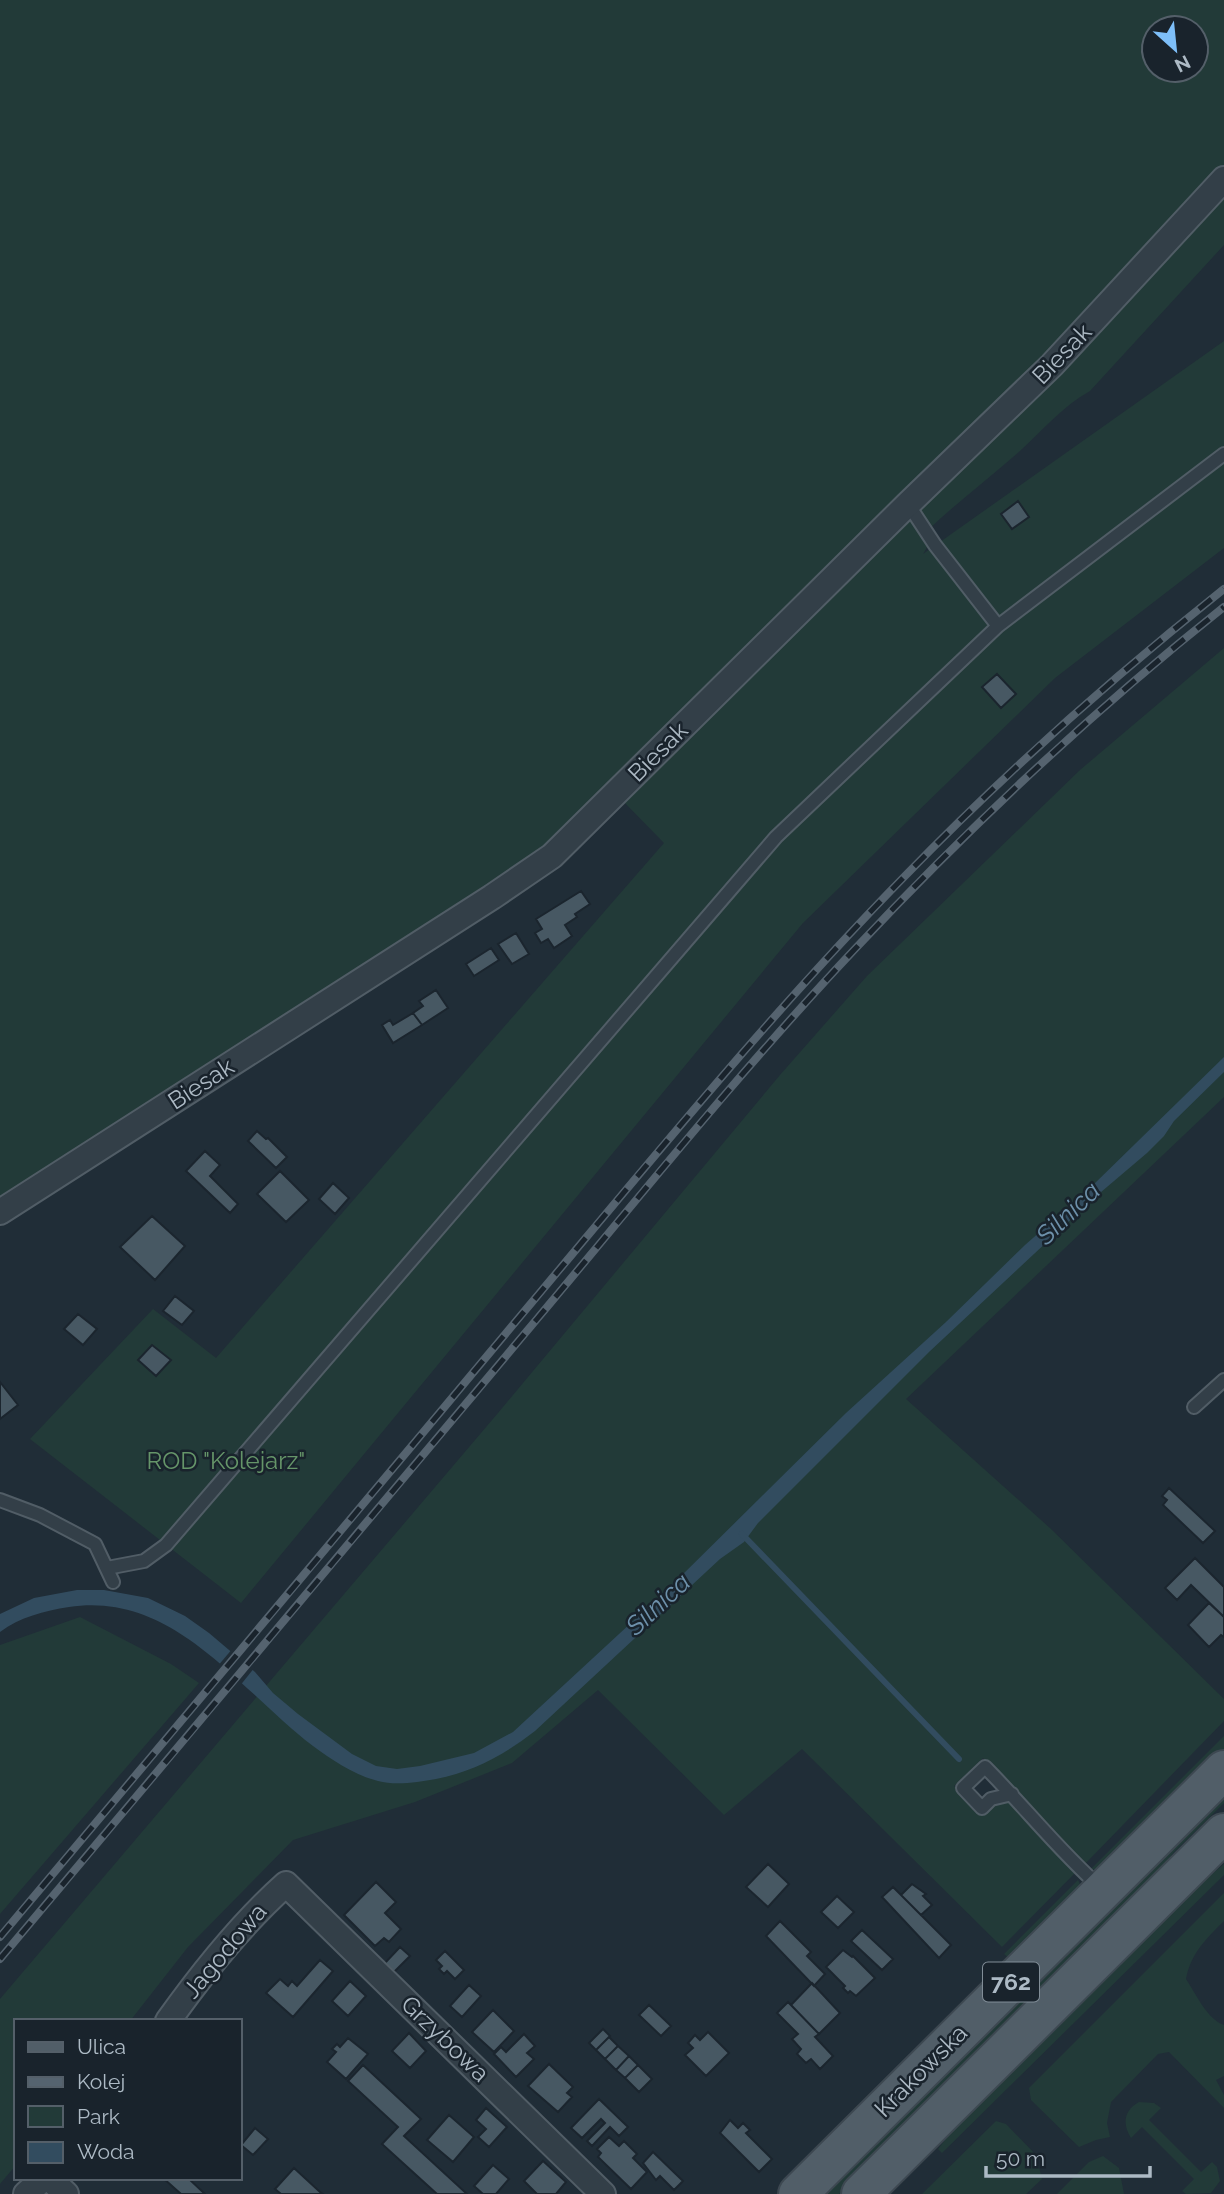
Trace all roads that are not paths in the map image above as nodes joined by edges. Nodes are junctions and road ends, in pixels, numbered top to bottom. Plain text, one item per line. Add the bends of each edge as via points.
1 (1224, 179) edge
2 (1224, 454) edge
3 (908, 504) junction
4 (998, 626) junction
5 (0, 1212) edge
6 (1224, 1380) edge
7 (1194, 1408) dead end
8 (0, 1500) edge
9 (107, 1569) junction
10 (113, 1582) dead end
11 (1224, 1770) edge
12 (1012, 1794) dead end
13 (1224, 1833) edge
14 (286, 1884) joint
15 (1103, 1890) junction
16 (171, 2019) edge
17 (42, 2180) edge
18 (51, 2180) edge
19 (26, 2194) edge
20 (66, 2194) edge
21 (604, 2194) edge
22 (797, 2194) edge
23 (861, 2194) edge

1 - 3 street, Biesak via 1052,365
2 - 4 lane
3 - 4 lane
3 - 5 street, Biesak via 552,856
4 - 9 lane via 776,837 166,1545 144,1561
6 - 7 lane
8 - 9 lane via 95,1544
9 - 10 lane
11 - 15 main road, Krakowska / 762
12 - 15 lane
13 - 23 main road, Krakowska / 762
14 - 16 street, Jagodowa via 236,1934
14 - 21 street, Grzybowa
15 - 22 main road, Krakowska / 762
17 - 19 street
18 - 20 street

